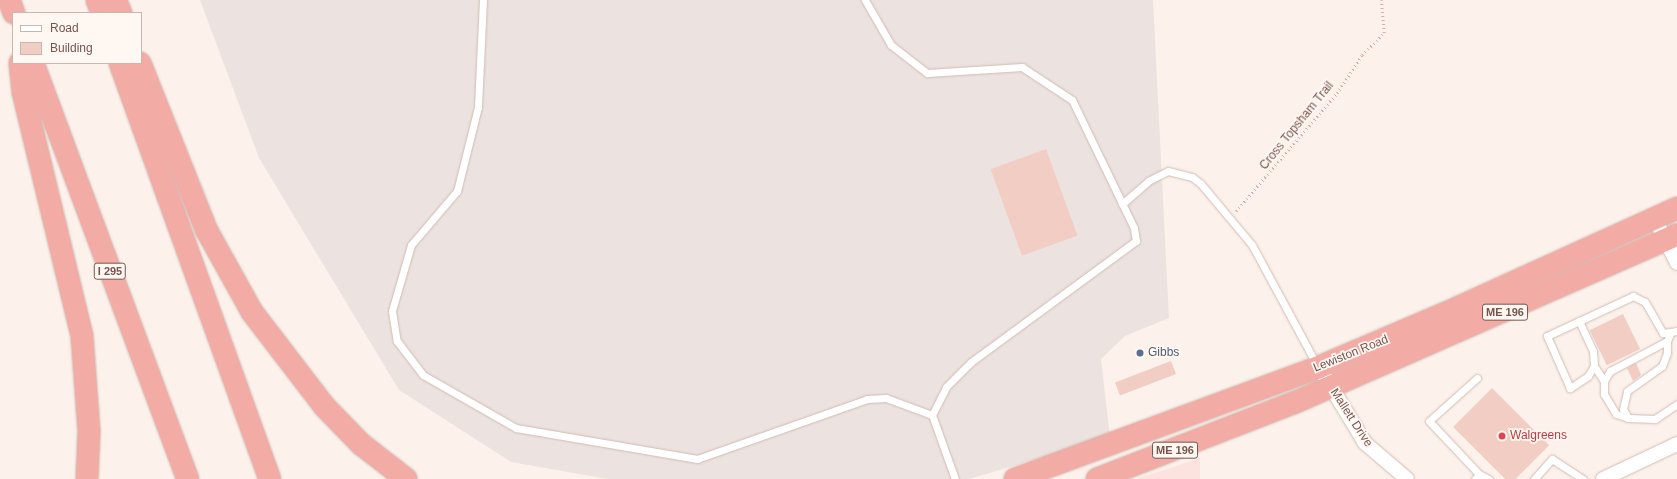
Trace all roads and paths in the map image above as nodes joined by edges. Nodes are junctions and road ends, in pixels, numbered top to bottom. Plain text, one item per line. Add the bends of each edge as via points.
1 (9, 0) edge
2 (98, 0) edge
3 (115, 0) edge
4 (483, 0) edge
5 (865, 0) edge
6 (1381, 0) edge
7 (14, 12) edge
8 (102, 12) edge
9 (120, 12) edge
10 (20, 64) edge
11 (33, 64) edge
12 (120, 64) edge
13 (140, 64) edge
14 (1122, 204) junction
15 (1677, 208) edge
16 (1230, 216) junction
17 (1655, 219) junction
18 (1672, 238) edge
19 (1677, 263) edge
20 (1579, 321) junction
21 (1677, 331) edge
22 (1670, 334) junction
23 (1667, 341) junction
24 (1594, 366) junction
25 (1319, 367) junction
26 (1477, 378) dead end
27 (1604, 381) junction
28 (1332, 387) junction
29 (1677, 404) edge
30 (932, 415) junction
31 (1628, 418) junction
32 (1677, 444) edge
33 (1477, 476) edge
34 (87, 479) edge
35 (188, 479) edge
36 (270, 479) edge
37 (406, 479) edge
38 (955, 479) edge
39 (1016, 479) edge
40 (1097, 479) edge
41 (1407, 479) edge
42 (1489, 479) edge
43 (1534, 479) edge
44 (1583, 479) edge
45 (1603, 479) edge

1 - 7 highway
2 - 8 highway
3 - 9 highway
4 - 30 lane via 478,107 457,191 411,245 392,311 397,341 423,375 516,428 697,459 867,399 886,398
5 - 14 lane via 891,45 927,73 1022,67 1072,100
6 - 16 path, Cross Topsham Trail via 1384,32 1362,55 1337,93 1250,198
10 - 34 highway via 24,92 82,336 88,415
11 - 35 highway, I 295
12 - 36 highway
13 - 37 highway via 207,231 252,312 324,406 361,444
14 - 16 lane via 1148,181 1168,171 1192,177
14 - 30 lane via 1136,241 971,362 946,387
15 - 17 highway, Lewiston Road / ME 196
16 - 25 lane via 1268,272
17 - 18 street
17 - 25 highway, Lewiston Road / ME 196
18 - 19 street
18 - 28 highway, Lewiston Road / ME 196
20 - 22 lane via 1633,296 1645,302 1660,330
20 - 24 lane via 1593,351
20 - 24 lane via 1547,336 1570,388 1588,376
21 - 22 lane
22 - 23 lane
23 - 27 lane via 1617,365
23 - 31 lane via 1668,353 1662,366 1627,391 1623,409
24 - 27 lane
25 - 28 street, Mallett Drive
25 - 39 highway, Lewiston Road / ME 196
26 - 33 lane via 1429,421
27 - 31 lane via 1609,406
28 - 40 highway, Lewiston Road / ME 196
28 - 41 street, Mallett Drive via 1365,443
29 - 31 lane via 1655,419
30 - 38 lane
32 - 45 street
33 - 42 lane
43 - 44 lane via 1552,459

